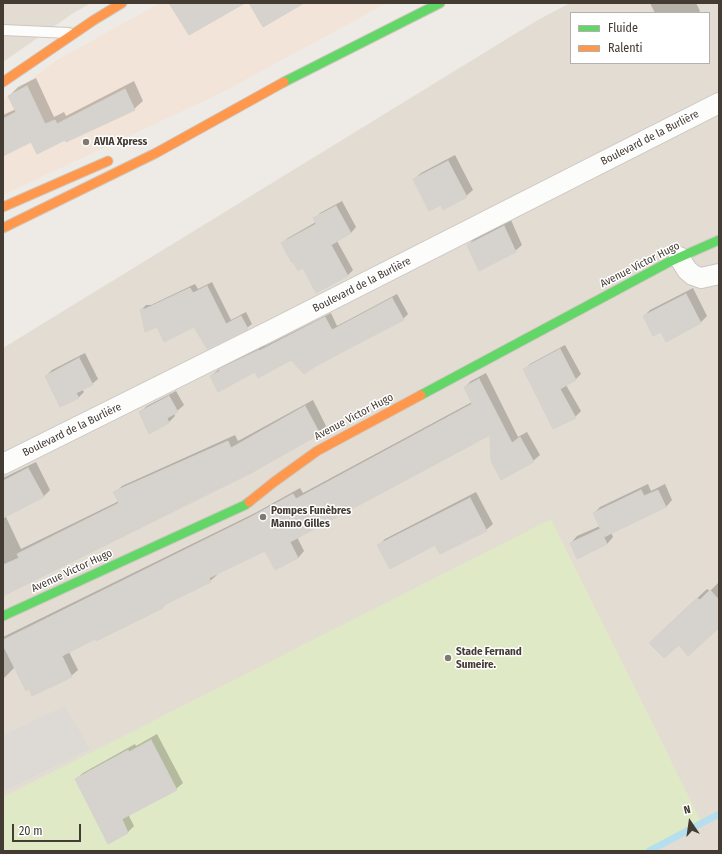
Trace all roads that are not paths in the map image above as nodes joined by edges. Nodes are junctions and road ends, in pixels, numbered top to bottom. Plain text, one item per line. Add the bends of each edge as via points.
1 (122, 3) edge
2 (440, 3) edge
3 (3, 30) edge
4 (75, 33) junction
5 (286, 81) junction
6 (3, 82) edge
7 (719, 103) edge
8 (186, 126) dead end
9 (115, 158) dead end
10 (3, 207) edge
11 (3, 228) edge
12 (719, 240) edge
13 (679, 257) junction
14 (719, 274) edge
15 (3, 464) edge
16 (3, 616) edge

1 - 4 street
2 - 5 street
3 - 4 lane
4 - 6 street
5 - 8 street
5 - 11 street via 156,153
7 - 15 street, Boulevard de la Burlière
9 - 10 street
12 - 13 street, Avenue Victor Hugo
13 - 14 street via 693,275 701,278
13 - 16 street, Avenue Victor Hugo via 317,451 245,505

